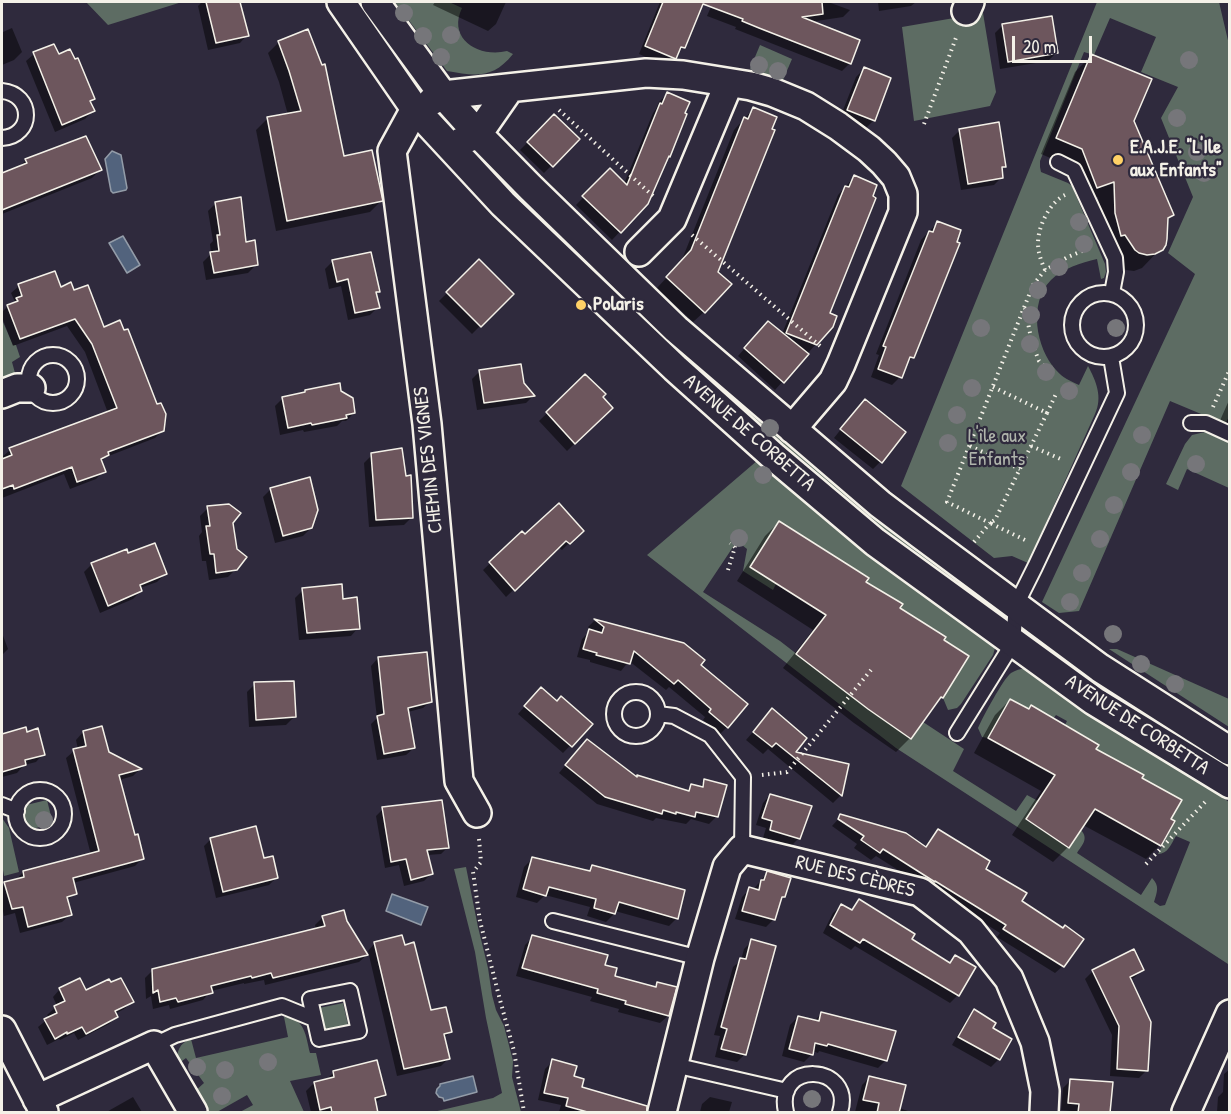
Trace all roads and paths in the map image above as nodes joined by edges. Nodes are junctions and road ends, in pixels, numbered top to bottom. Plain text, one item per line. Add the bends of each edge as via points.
1 (341, 2) edge
2 (375, 2) edge
3 (968, 6) edge
4 (729, 83) junction
5 (510, 88) junction
6 (2, 91) edge
7 (443, 96) junction
8 (415, 109) junction
9 (924, 124) dead end
10 (478, 134) junction
11 (2, 138) edge
12 (450, 146) junction
13 (1058, 162) dead end
14 (1082, 187) junction
15 (1108, 243) junction
16 (639, 252) dead end
17 (1045, 270) junction
18 (1112, 293) junction
19 (1025, 306) junction
20 (1111, 357) junction
21 (1230, 369) edge
22 (1054, 377) dead end
23 (993, 387) junction
24 (31, 388) dead end
25 (2, 394) edge
26 (1056, 394) dead end
27 (1047, 413) junction
28 (1191, 423) dead end
29 (1206, 423) junction
30 (792, 429) junction
31 (1230, 434) edge
32 (970, 446) junction
33 (1031, 446) junction
34 (1068, 462) dead end
35 (1020, 469) junction
36 (990, 523) junction
37 (730, 543) dead end
38 (1031, 543) dead end
39 (970, 548) dead end
40 (728, 570) dead end
41 (1016, 605) junction
42 (1013, 643) junction
43 (871, 669) dead end
44 (658, 714) dead end
45 (957, 733) dead end
46 (1230, 751) edge
47 (743, 777) junction
48 (1227, 783) edge
49 (2, 805) edge
50 (17, 811) dead end
51 (477, 813) joint
52 (742, 849) junction
53 (1146, 864) dead end
54 (553, 921) dead end
55 (700, 958) junction
56 (1230, 1014) edge
57 (314, 1019) dead end
58 (2, 1030) edge
59 (154, 1045) junction
60 (674, 1065) junction
61 (787, 1091) junction
62 (41, 1106) edge
63 (193, 1113) edge
64 (524, 1113) edge
65 (662, 1113) edge
66 (786, 1113) edge
67 (840, 1113) edge
68 (1044, 1113) edge
69 (1186, 1113) edge

1 - 8 street, AVENUE DE CORBETTA
2 - 7 street, AVENUE DE CORBETTA
3 - 9 path
4 - 5 street via 646,73
4 - 16 street via 672,219
4 - 30 street via 772,92 806,106 838,126 884,163 903,194 903,212 833,381
5 - 7 street
5 - 10 street
6 - 11 lane via 18,97 26,119 19,132
7 - 8 street
7 - 10 street, AVENUE DE CORBETTA
8 - 12 street, AVENUE DE CORBETTA
8 - 51 street, CHEMIN DES VIGNES via 392,151 427,424 459,781
10 - 12 street
10 - 30 street, AVENUE DE CORBETTA via 676,329
12 - 42 street, AVENUE DE CORBETTA via 503,204 773,456 875,542
13 - 14 lane via 1074,170
14 - 15 lane
14 - 17 path via 1061,196 1049,207 1038,241
15 - 17 path via 1084,249
15 - 18 lane via 1115,258
17 - 19 path via 1033,285
18 - 20 lane via 1130,305 1136,325 1129,345
18 - 20 lane via 1091,294 1075,308 1071,319 1074,340 1081,348 1101,358
19 - 22 path via 1032,344 1039,361
19 - 23 path
20 - 41 lane via 1117,393
21 - 29 path
23 - 27 path
23 - 32 path
24 - 25 street
26 - 27 path
27 - 33 path
28 - 29 lane
29 - 31 lane
30 - 41 street, AVENUE DE CORBETTA via 880,504
32 - 35 path
32 - 36 path via 947,502
33 - 34 path
33 - 35 path
35 - 36 path
36 - 38 path
36 - 39 path
37 - 40 path via 735,548
41 - 42 lane
41 - 46 street, AVENUE DE CORBETTA via 1100,668
42 - 45 lane
42 - 48 street, AVENUE DE CORBETTA via 1094,701
43 - 47 path via 787,772
44 - 47 lane via 674,716 710,735
47 - 52 lane
48 - 53 path
49 - 50 lane
51 - 64 path via 481,862 473,872 480,921 514,1051
52 - 55 street via 727,867
52 - 68 street, RUE DES CÈDRES via 920,892 971,931 1009,979 1035,1042 1045,1091
54 - 55 lane
55 - 60 street
56 - 69 street
57 - 59 lane via 282,1006 175,1035
58 - 62 street
59 - 62 street
59 - 63 street
60 - 61 lane
60 - 65 street
61 - 66 lane
61 - 67 lane via 804,1075 822,1074 841,1092

